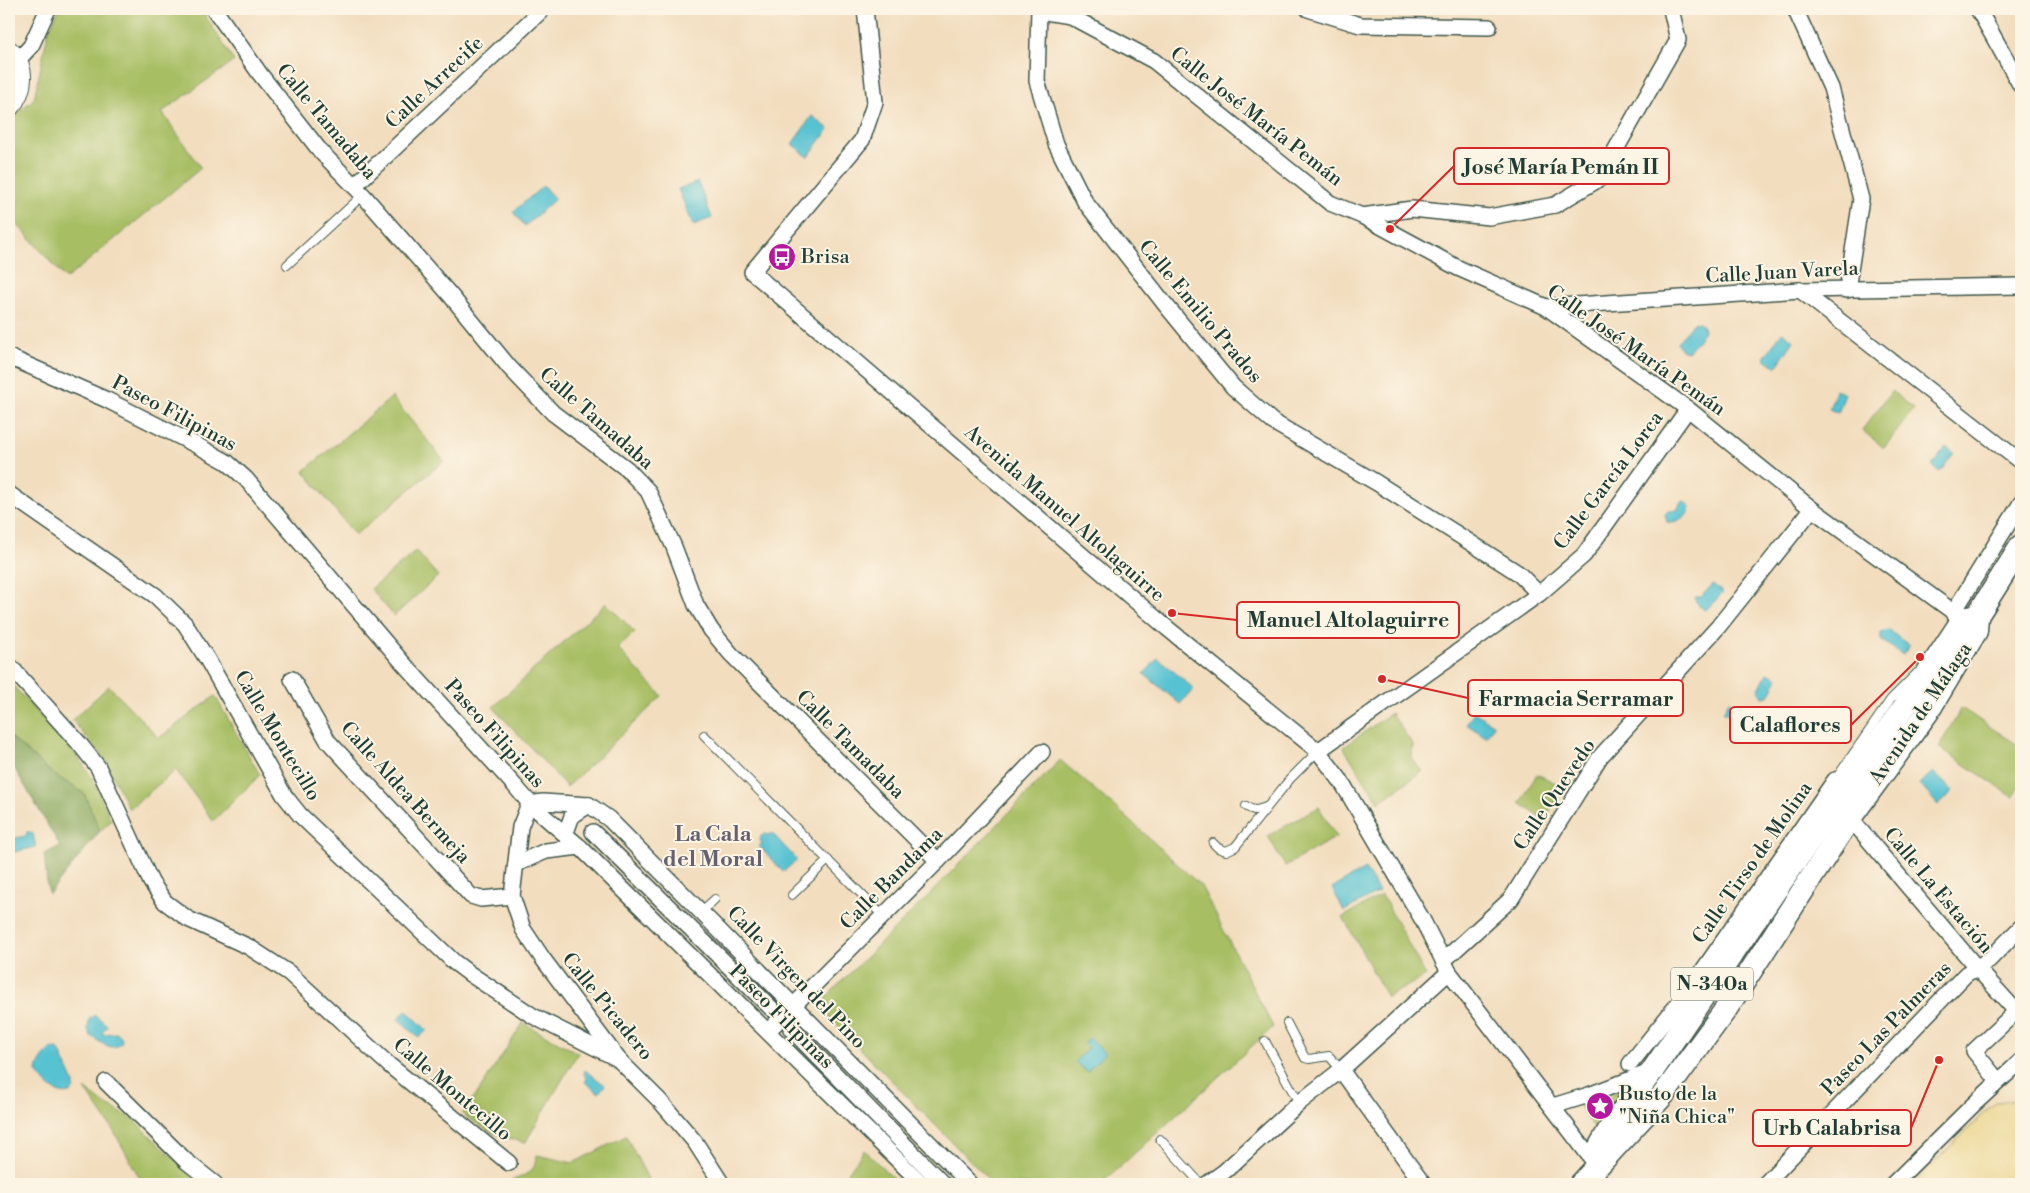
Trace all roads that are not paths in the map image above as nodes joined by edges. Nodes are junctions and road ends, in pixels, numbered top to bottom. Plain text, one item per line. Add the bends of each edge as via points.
1 (48, 9) edge
2 (214, 9) edge
3 (865, 9) edge
4 (1308, 9) edge
5 (1671, 9) edge
6 (1795, 9) edge
7 (1978, 9) edge
8 (1040, 10) edge
9 (540, 12) edge
10 (1489, 27) dead end
11 (13, 56) edge
12 (2021, 86) edge
13 (9, 107) edge
14 (358, 190) junction
15 (1362, 216) junction
16 (287, 265) dead end
17 (2021, 286) edge
18 (1800, 290) junction
19 (1847, 290) junction
20 (1546, 307) junction
21 (9, 357) edge
22 (1688, 409) junction
23 (2021, 462) edge
24 (9, 494) edge
25 (2021, 503) edge
26 (1812, 509) junction
27 (2021, 546) edge
28 (1539, 594) junction
29 (1964, 616) junction
30 (9, 666) edge
31 (292, 679) dead end
32 (704, 735) dead end
33 (1318, 751) junction
34 (1042, 752) dead end
35 (529, 804) junction
36 (1835, 804) junction
37 (589, 805) junction
38 (1246, 806) dead end
39 (1268, 806) junction
40 (593, 832) dead end
41 (565, 835) junction
42 (1213, 843) dead end
43 (580, 847) junction
44 (828, 860) junction
45 (938, 861) junction
46 (516, 864) junction
47 (1777, 864) junction
48 (792, 895) dead end
49 (512, 896) junction
50 (715, 899) dead end
51 (1766, 906) junction
52 (702, 912) junction
53 (884, 916) junction
54 (2021, 927) edge
55 (1446, 966) junction
56 (1977, 968) junction
57 (794, 1005) junction
58 (772, 1009) dead end
59 (2019, 1009) edge
60 (1287, 1023) dead end
61 (791, 1029) dead end
62 (768, 1031) junction
63 (1265, 1041) dead end
64 (618, 1059) junction
65 (2021, 1061) edge
66 (1630, 1064) dead end
67 (1341, 1070) junction
68 (1653, 1070) junction
69 (1998, 1081) junction
70 (106, 1082) dead end
71 (1300, 1103) junction
72 (1553, 1106) junction
73 (1160, 1139) dead end
74 (509, 1163) dead end
75 (1598, 1167) junction
76 (215, 1184) edge
77 (722, 1184) edge
78 (922, 1184) edge
79 (943, 1184) edge
80 (970, 1184) edge
81 (1201, 1184) edge
82 (1207, 1184) edge
83 (1422, 1184) edge
84 (1582, 1184) edge
85 (1765, 1184) edge
86 (1893, 1184) edge

1 - 11 street via 31,46
2 - 14 street, Calle Tamadaba via 284,106 321,152
3 - 33 street, Avenida Manuel Altolaguirre via 875,102 862,140 752,272 1167,628
4 - 10 street via 1360,25
5 - 15 street via 1678,40 1599,179 1555,205 1489,217 1412,209
6 - 19 street via 1831,88 1862,199
7 - 12 street
8 - 15 street, Calle José María Pemán via 1070,16 1154,61 1330,203
8 - 28 street, Calle Emilio Prados via 1037,81 1056,144 1085,202 1234,387 1273,422 1377,483 1518,573
9 - 14 street, Calle Arrecife
11 - 13 street via 21,73 21,85
14 - 16 lane
14 - 45 street, Calle Tamadaba via 537,398 576,432 627,469 648,491 696,605 710,630
15 - 20 street, Calle José María Pemán via 1458,268
17 - 19 street, Calle Juan Varela
18 - 19 street, Calle Juan Varela
18 - 20 street, Calle Juan Varela
18 - 23 street
20 - 22 street, Calle José María Pemán
21 - 35 street, Paseo Filipinas via 108,400 227,462 246,479
22 - 26 street, Calle José María Pemán
22 - 28 street, Calle García Lorca via 1584,555
24 - 64 street, Calle Montecillo via 156,596 185,624 284,795 454,962 533,1016
25 - 29 street
26 - 29 street, Calle José María Pemán
26 - 55 street, Calle Quevedo via 1718,627 1600,757 1510,900
27 - 29 main road, N-340a
28 - 33 street, Calle García Lorca
29 - 36 main road, Avenida de Málaga / N-340a via 1939,657
29 - 36 main road, Avenida de Málaga / N-340a via 1976,631 1937,697
30 - 74 street, Calle Montecillo via 98,768 151,882 165,902 188,919 249,947 289,973 389,1065
31 - 49 street, Calle Aldea Bermeja via 328,741 472,896 481,899
32 - 44 lane
33 - 39 lane
33 - 55 street, Avenida Manuel Altolaguirre via 1341,781
34 - 45 street, Calle Bandama
35 - 37 street
35 - 41 street, Paseo Filipinas
35 - 46 street, Calle Picadero via 520,827
36 - 47 street, Calle Tirso de Molina
36 - 51 main road, Avenida de Málaga / N-340a
36 - 56 street, Calle La Estación
36 - 75 main road, Avenida de Málaga / N-340a via 1726,1009 1664,1094
37 - 41 street via 572,816
37 - 52 street, Calle Virgen del Pino via 609,819
38 - 39 lane via 1256,810
39 - 42 lane via 1235,846 1226,851
40 - 58 street
41 - 43 street, Paseo Filipinas
43 - 46 street via 546,851
43 - 62 street, Paseo Filipinas
44 - 48 lane
44 - 53 lane
45 - 53 street, Calle Bandama
46 - 49 street, Calle Picadero
47 - 51 street
47 - 66 street, Calle Tirso de Molina via 1690,989
49 - 64 street, Calle Picadero via 523,929
50 - 52 lane
51 - 68 main road, Avenida de Málaga / N-340a
52 - 57 street, Calle Virgen del Pino
53 - 57 street, Calle Bandama
54 - 56 street, Paseo Las Palmeras
55 - 67 street
55 - 72 street, Avenida Manuel Altolaguirre
56 - 59 street, Calle La Estación
56 - 85 street, Paseo Las Palmeras via 1966,974
57 - 62 street, Calle Bandama
57 - 80 street, Calle Virgen del Pino
59 - 69 street, Calle La Estación via 1974,1050
60 - 67 lane via 1305,1058 1329,1056
61 - 79 street
62 - 78 street, Paseo Filipinas
63 - 71 lane
64 - 77 street, Calle Picadero via 695,1142
65 - 69 street
67 - 71 street
67 - 83 street
68 - 72 street
68 - 75 main road, Avenida de Málaga / N-340a via 1612,1125 1599,1148
69 - 86 street
70 - 76 street via 186,1161
71 - 82 street
72 - 75 street, Avenida Manuel Altolaguirre
73 - 81 lane
75 - 84 main road, Avenida de Málaga / N-340a

